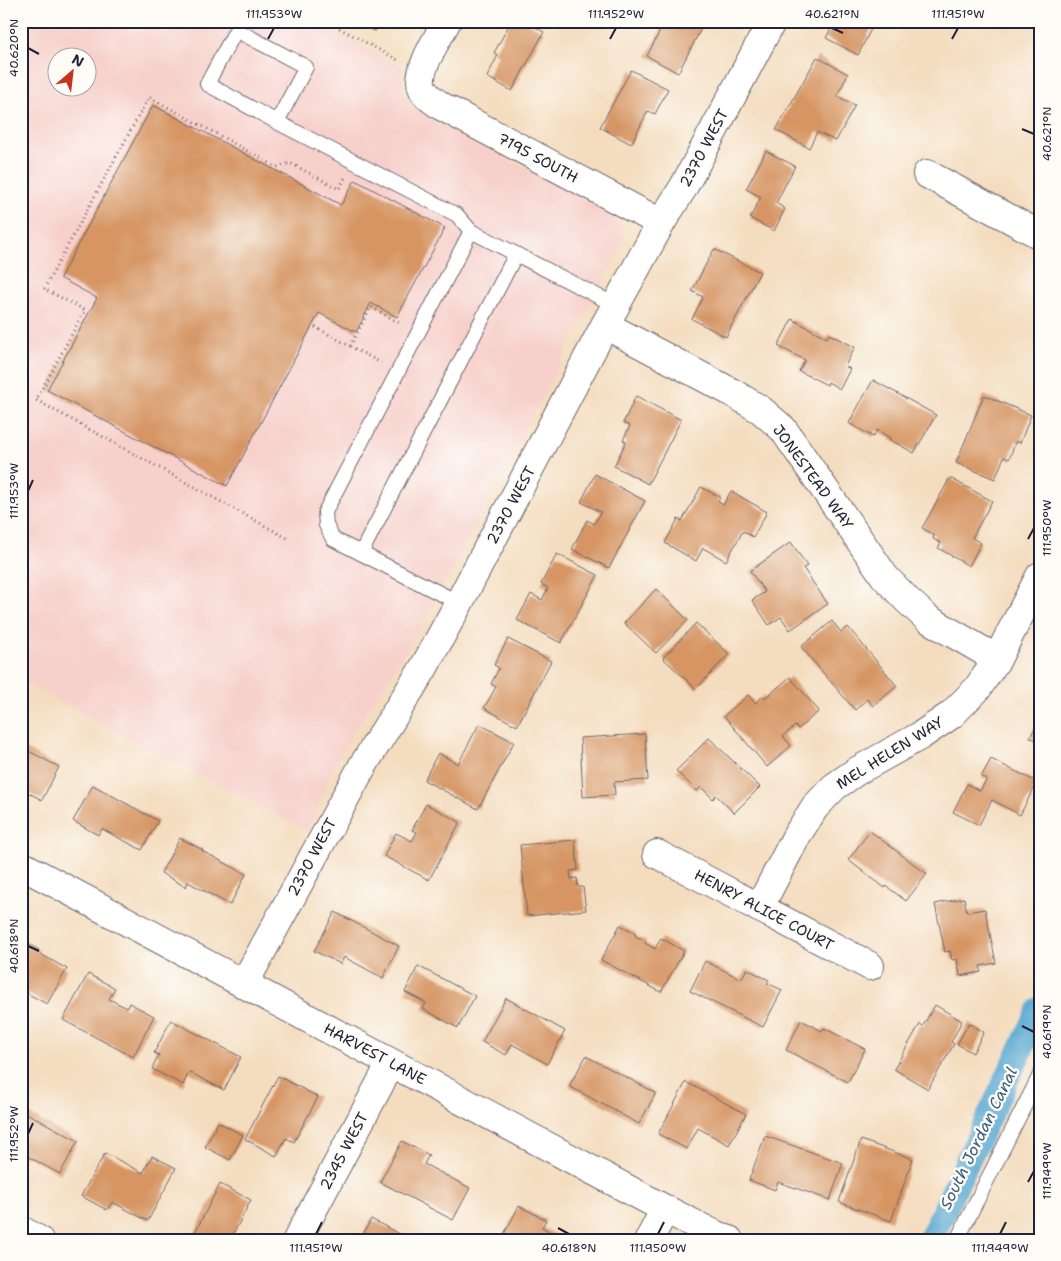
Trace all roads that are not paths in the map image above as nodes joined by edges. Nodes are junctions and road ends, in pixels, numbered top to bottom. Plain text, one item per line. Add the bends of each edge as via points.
1 (447, 21) edge
2 (772, 21) edge
3 (277, 122) junction
4 (927, 174) dead end
5 (661, 222) junction
6 (471, 231) junction
7 (1040, 234) edge
8 (516, 254) junction
9 (610, 315) junction
10 (361, 553) junction
11 (1040, 576) edge
12 (459, 603) junction
13 (997, 659) junction
14 (658, 854) dead end
15 (21, 865) edge
16 (759, 908) junction
17 (870, 966) dead end
18 (244, 984) junction
19 (391, 1063) junction
20 (1040, 1075) edge
21 (665, 1209) junction
22 (21, 1230) edge
23 (39, 1240) edge
24 (297, 1240) edge
25 (649, 1240) edge
26 (730, 1240) edge
27 (957, 1240) edge

1 - 5 street, 7195 SOUTH via 422,73 422,86 428,96 441,106
2 - 5 street, 2370 WEST via 683,188
3 - 3 lane via 208,84 236,30 306,67
3 - 6 lane via 457,215
4 - 7 street
5 - 9 street, 2370 WEST
6 - 8 lane
6 - 10 lane via 325,512 326,525 333,539
8 - 9 lane
8 - 10 lane
9 - 12 street, 2370 WEST
9 - 13 street, JONESTEAD WAY via 761,410 782,430 885,577 928,619
10 - 12 lane
11 - 13 street, MEL HELEN WAY
12 - 18 street, 2370 WEST via 362,767
13 - 16 street, MEL HELEN WAY via 977,689 951,715 834,787 815,807 797,835
14 - 16 street, HENRY ALICE COURT
15 - 18 street, HARVEST LANE
16 - 17 street, HENRY ALICE COURT
18 - 19 street, HARVEST LANE
19 - 21 street, HARVEST LANE
19 - 24 street, 2345 WEST
20 - 27 lane
21 - 25 street
21 - 26 street, HARVEST LANE
22 - 23 street

